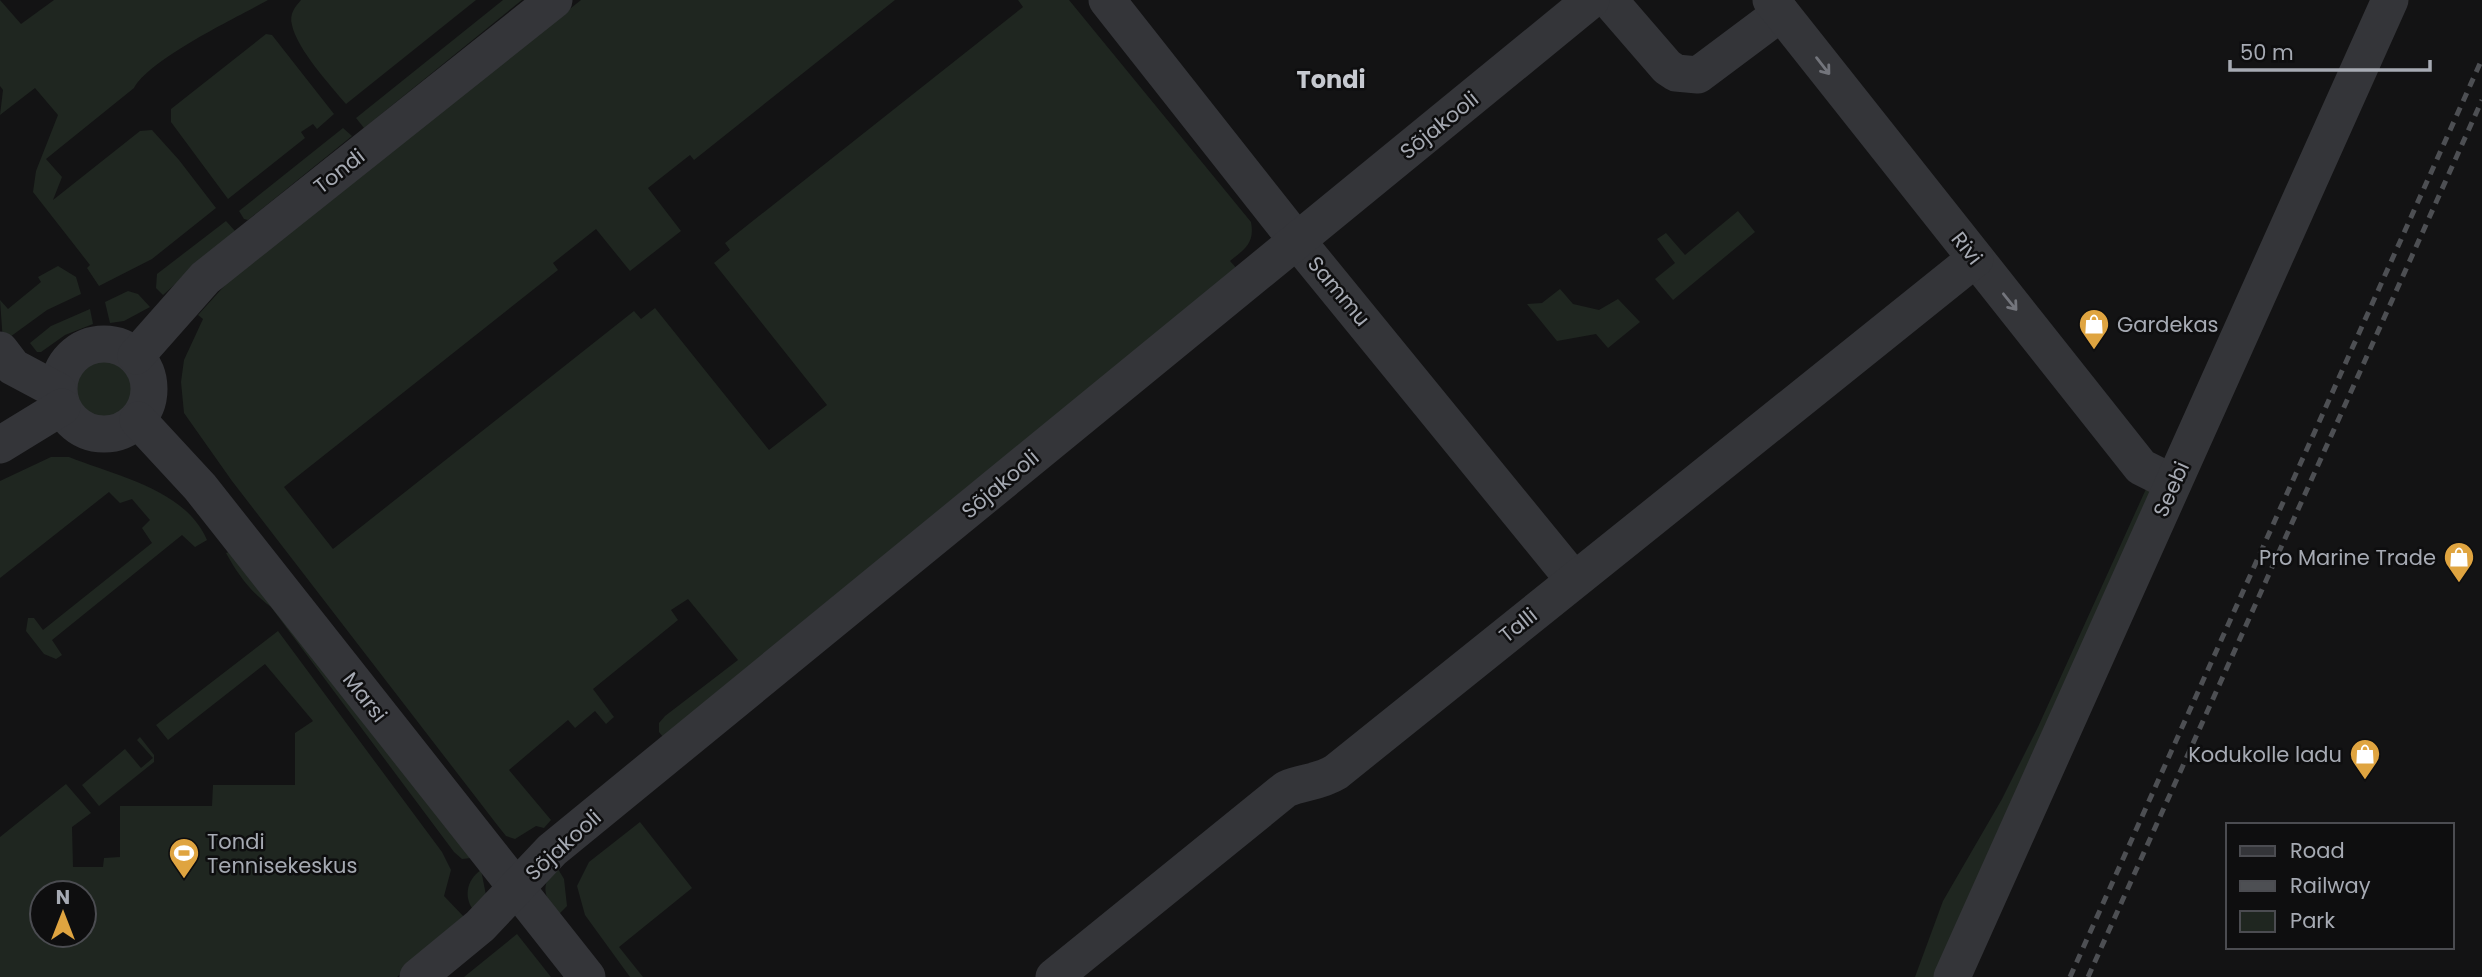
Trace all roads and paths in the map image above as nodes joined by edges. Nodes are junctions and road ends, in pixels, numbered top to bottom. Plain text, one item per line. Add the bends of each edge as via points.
1 (554, 0) edge
2 (1107, 0) edge
3 (1591, 0) edge
4 (1609, 0) edge
5 (2384, 2) edge
6 (1776, 6) edge
7 (1297, 242) junction
8 (1975, 258) junction
9 (0, 350) edge
10 (136, 356) junction
11 (60, 399) junction
12 (138, 420) junction
13 (0, 445) edge
14 (2173, 483) junction
15 (1574, 580) junction
16 (516, 888) junction
17 (418, 977) edge
18 (587, 977) edge
19 (1054, 977) edge
20 (1952, 977) edge

1 - 10 street, Tondi via 205,278
2 - 7 street, Sammu
3 - 7 street, Sõjakooli
4 - 6 street via 1667,67 1688,76 1698,75
5 - 14 street, Seebi
6 -> 8 street, Rivi
7 - 15 street, Sammu
7 - 16 street, Sõjakooli via 552,850
8 -> 14 street, Rivi via 2141,467
8 - 15 street, Talli
9 - 11 street via 13,367
10 - 11 street via 116,346 93,345 78,352 60,376
10 - 12 street via 149,381 146,409
11 - 12 street via 70,419 96,435 126,430
11 - 13 street
12 - 16 street, Marsi via 200,487
14 - 20 street, Seebi
15 - 19 street, Talli via 1336,772 1321,781 1286,789
16 - 17 street, Sõjakooli via 480,926
16 - 18 street, Marsi

